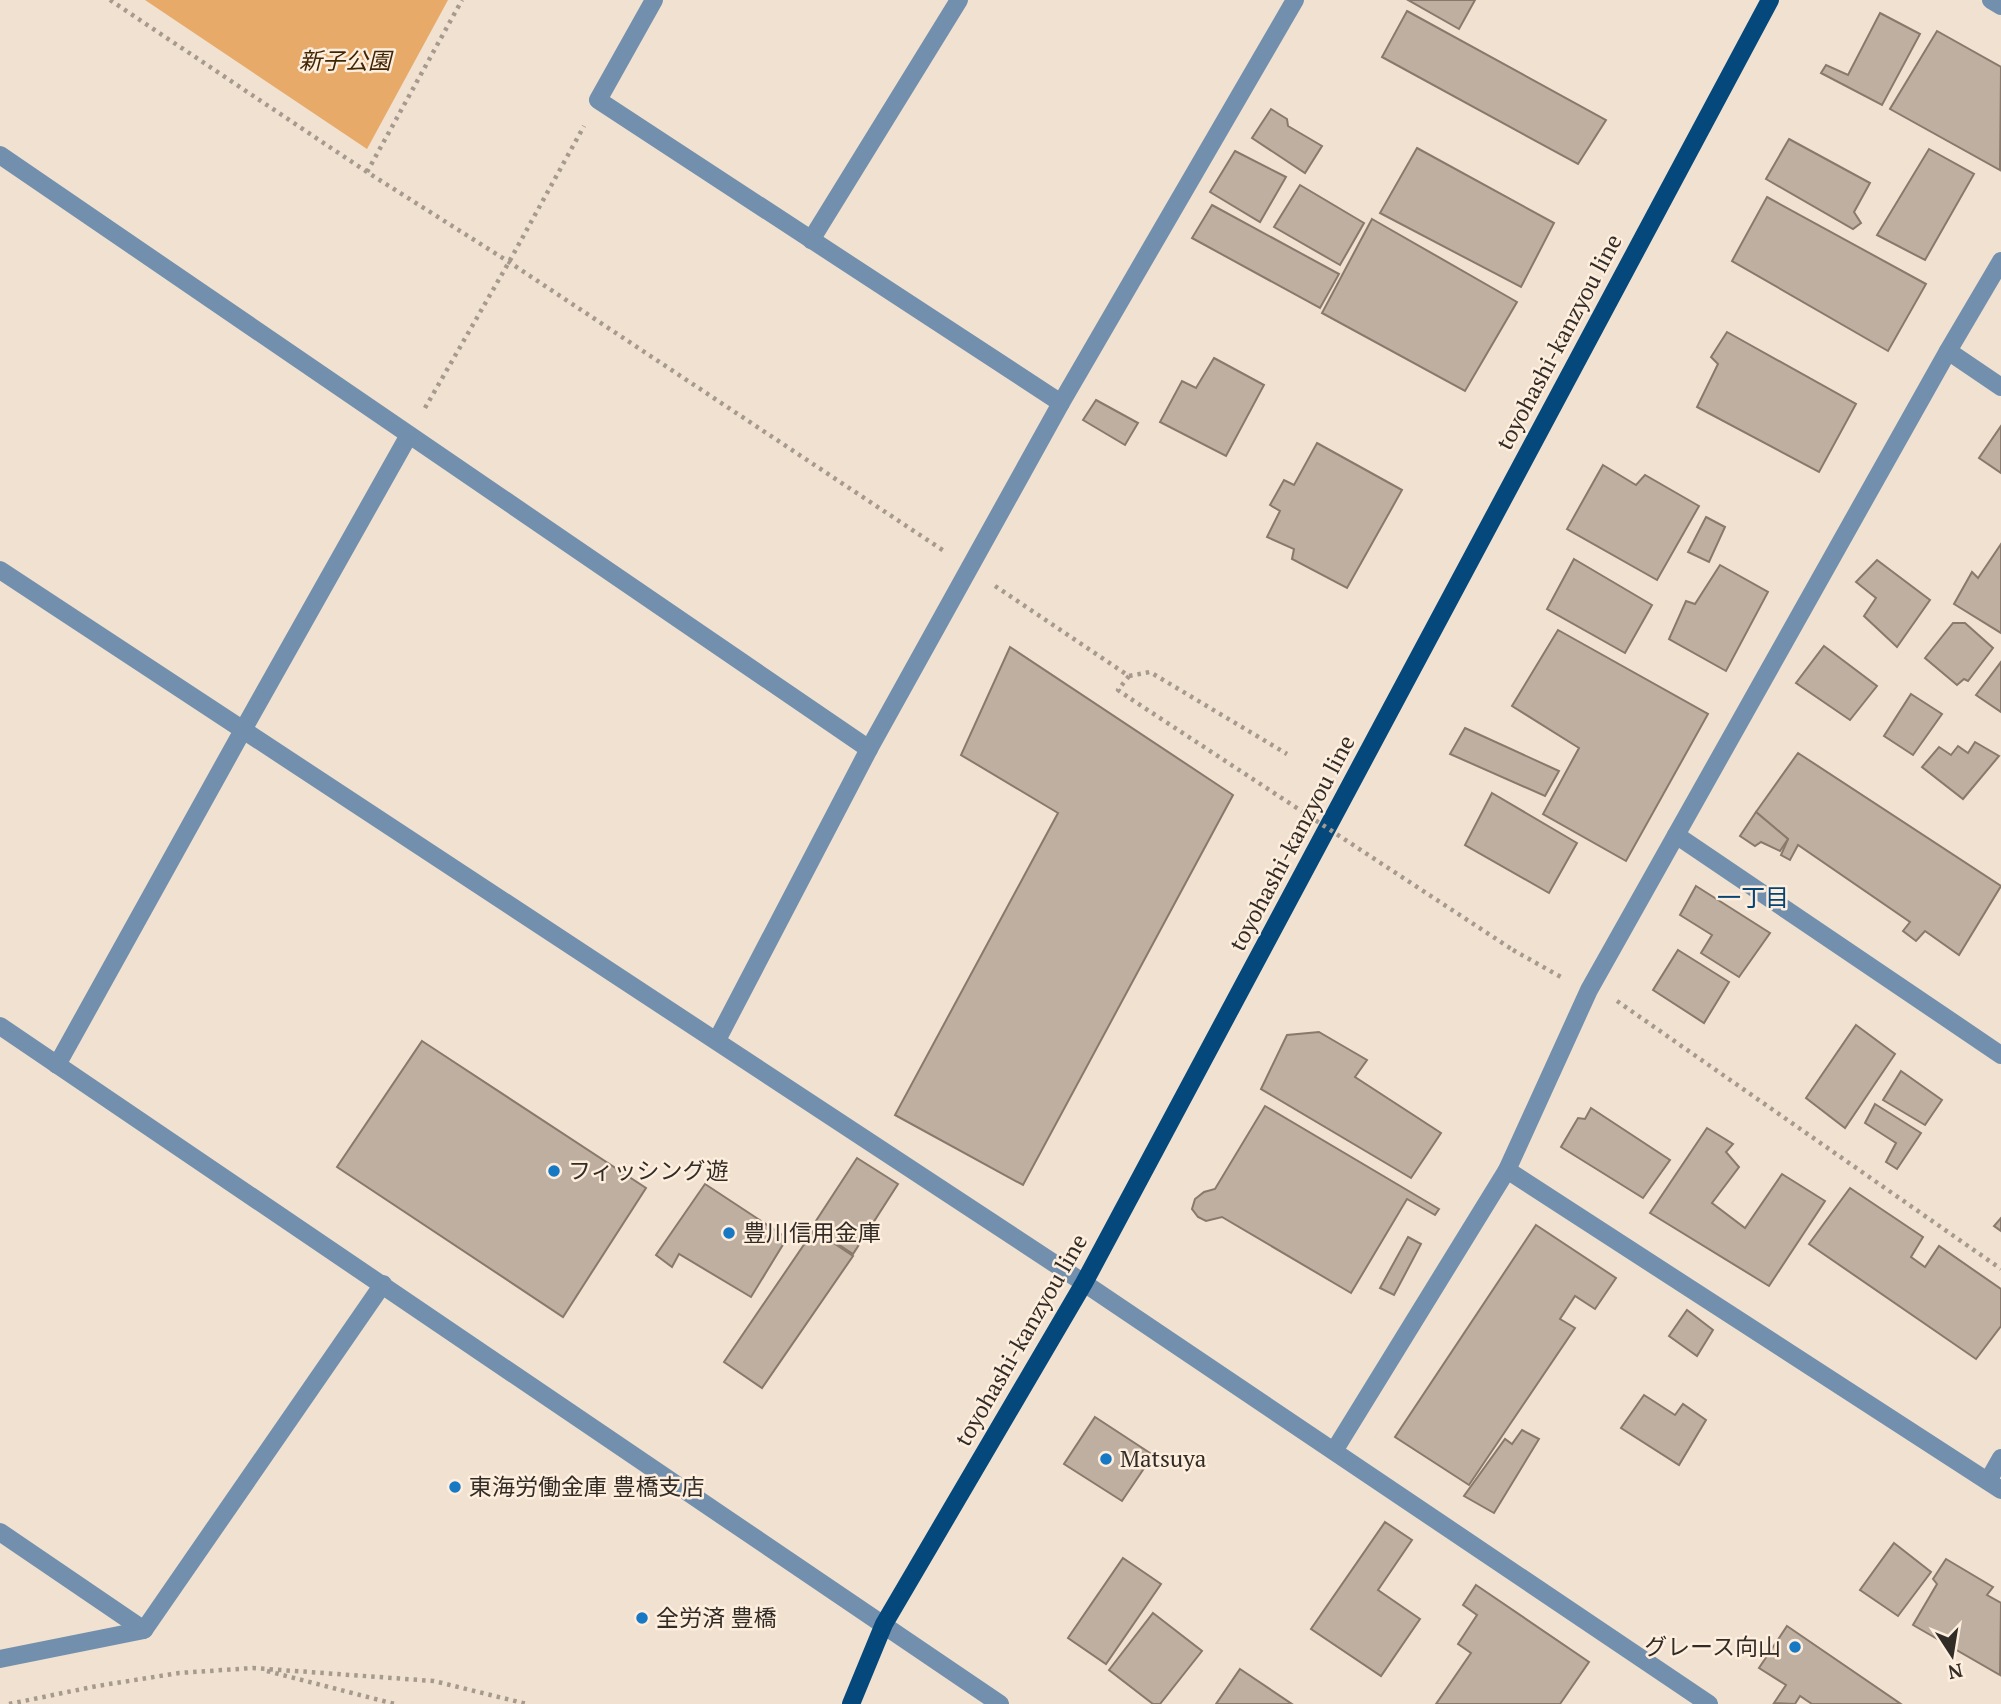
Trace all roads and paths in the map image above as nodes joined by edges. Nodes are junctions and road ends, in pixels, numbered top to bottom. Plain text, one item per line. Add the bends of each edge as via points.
1 (110, 0) edge
2 (462, 0) edge
3 (654, 0) edge
4 (958, 0) edge
5 (1295, 0) edge
6 (1770, 0) edge
7 (1991, 0) edge
8 (2001, 6) edge
9 (598, 100) junction
10 (0, 155) edge
11 (367, 172) junction
12 (811, 240) junction
13 (2001, 261) edge
14 (509, 262) junction
15 (1948, 351) junction
16 (2001, 387) edge
17 (1061, 403) junction
18 (409, 435) junction
19 (970, 569) junction
20 (0, 570) edge
21 (1129, 676) junction
22 (243, 730) junction
23 (869, 749) junction
24 (1287, 754) dead end
25 (1676, 835) junction
26 (1589, 990) junction
27 (0, 1026) edge
28 (716, 1040) junction
29 (2001, 1055) edge
30 (57, 1065) junction
31 (1507, 1170) junction
32 (2001, 1269) edge
33 (1084, 1283) junction
34 (383, 1284) junction
35 (1334, 1451) junction
36 (2001, 1458) edge
37 (1994, 1485) edge
38 (0, 1532) edge
39 (884, 1624) junction
40 (144, 1630) junction
41 (0, 1659) edge
42 (253, 1668) junction
43 (9, 1704) edge
44 (395, 1704) edge
45 (527, 1704) edge
46 (851, 1704) edge
47 (1000, 1704) edge
48 (1709, 1704) edge

1 - 11 path
2 - 11 path
3 - 9 street
4 - 12 street
5 - 17 street
6 - 33 main road, toyohashi-kanzyou line
7 - 8 street
9 - 12 street
9 - 14 path
10 - 18 street
11 - 14 path
12 - 17 street
13 - 15 street
14 - 18 path
14 - 19 path
15 - 16 street
15 - 25 street
17 - 19 street
18 - 22 street
18 - 23 street
19 - 21 path
19 - 23 street
20 - 22 street
21 - 24 path via 1150,672
21 - 26 path, bridge via 1118,690 1130,699 1513,950
22 - 28 street
22 - 30 street
23 - 28 street
25 - 26 street
25 - 29 street
26 - 31 street
26 - 32 path via 1614,999
27 - 30 street
28 - 33 street
30 - 34 street
31 - 35 street
31 - 37 street
33 - 35 street
33 - 39 main road, toyohashi-kanzyou line
34 - 39 street
34 - 40 street
35 - 48 street
36 - 37 street
38 - 40 street
39 - 46 main road, toyohashi-kanzyou line
39 - 47 street
40 - 41 street
42 - 43 path via 179,1673
42 - 44 path
42 - 45 path via 434,1681

